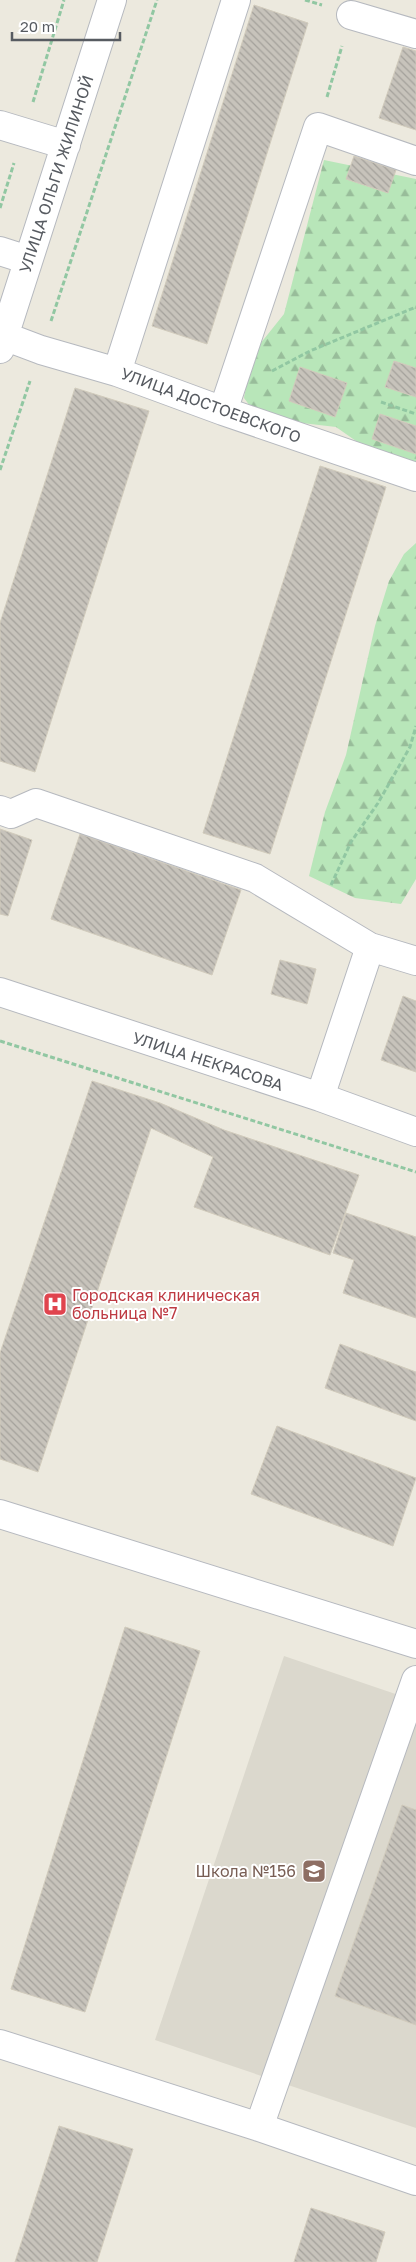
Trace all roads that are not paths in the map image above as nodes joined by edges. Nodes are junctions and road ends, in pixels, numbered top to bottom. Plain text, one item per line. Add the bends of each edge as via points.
1 (112, 0) edge
2 (236, 0) edge
3 (352, 15) road end
4 (416, 34) edge
5 (0, 125) edge
6 (66, 145) junction
7 (416, 161) edge
8 (0, 251) edge
9 (28, 260) junction
10 (2, 343) edge
11 (117, 372) junction
12 (226, 402) junction
13 (416, 477) edge
14 (0, 810) edge
15 (370, 947) junction
16 (416, 961) edge
17 (0, 992) edge
18 (320, 1097) junction
19 (416, 1132) edge
20 (0, 1514) edge
21 (416, 1644) edge
22 (416, 1680) edge
23 (0, 2044) edge
24 (259, 2127) junction
25 (416, 2181) edge

1 - 6 street, УЛИЦА ОЛЬГИ ЖИЛИНОЙ
2 - 11 street
3 - 4 street
5 - 6 street
6 - 9 street, УЛИЦА ОЛЬГИ ЖИЛИНОЙ
7 - 12 street via 318,127
8 - 9 street
9 - 10 street, УЛИЦА ОЛЬГИ ЖИЛИНОЙ
10 - 11 street, УЛИЦА ДОСТОЕВСКОГО via 41,350
11 - 12 street, УЛИЦА ДОСТОЕВСКОГО
12 - 13 street, УЛИЦА ДОСТОЕВСКОГО
14 - 15 street via 11,814 36,803 255,878
15 - 16 street
15 - 18 street
17 - 18 street, УЛИЦА НЕКРАСОВА
18 - 19 street, УЛИЦА НЕКРАСОВА
20 - 21 street
22 - 24 street
23 - 24 street
24 - 25 street

